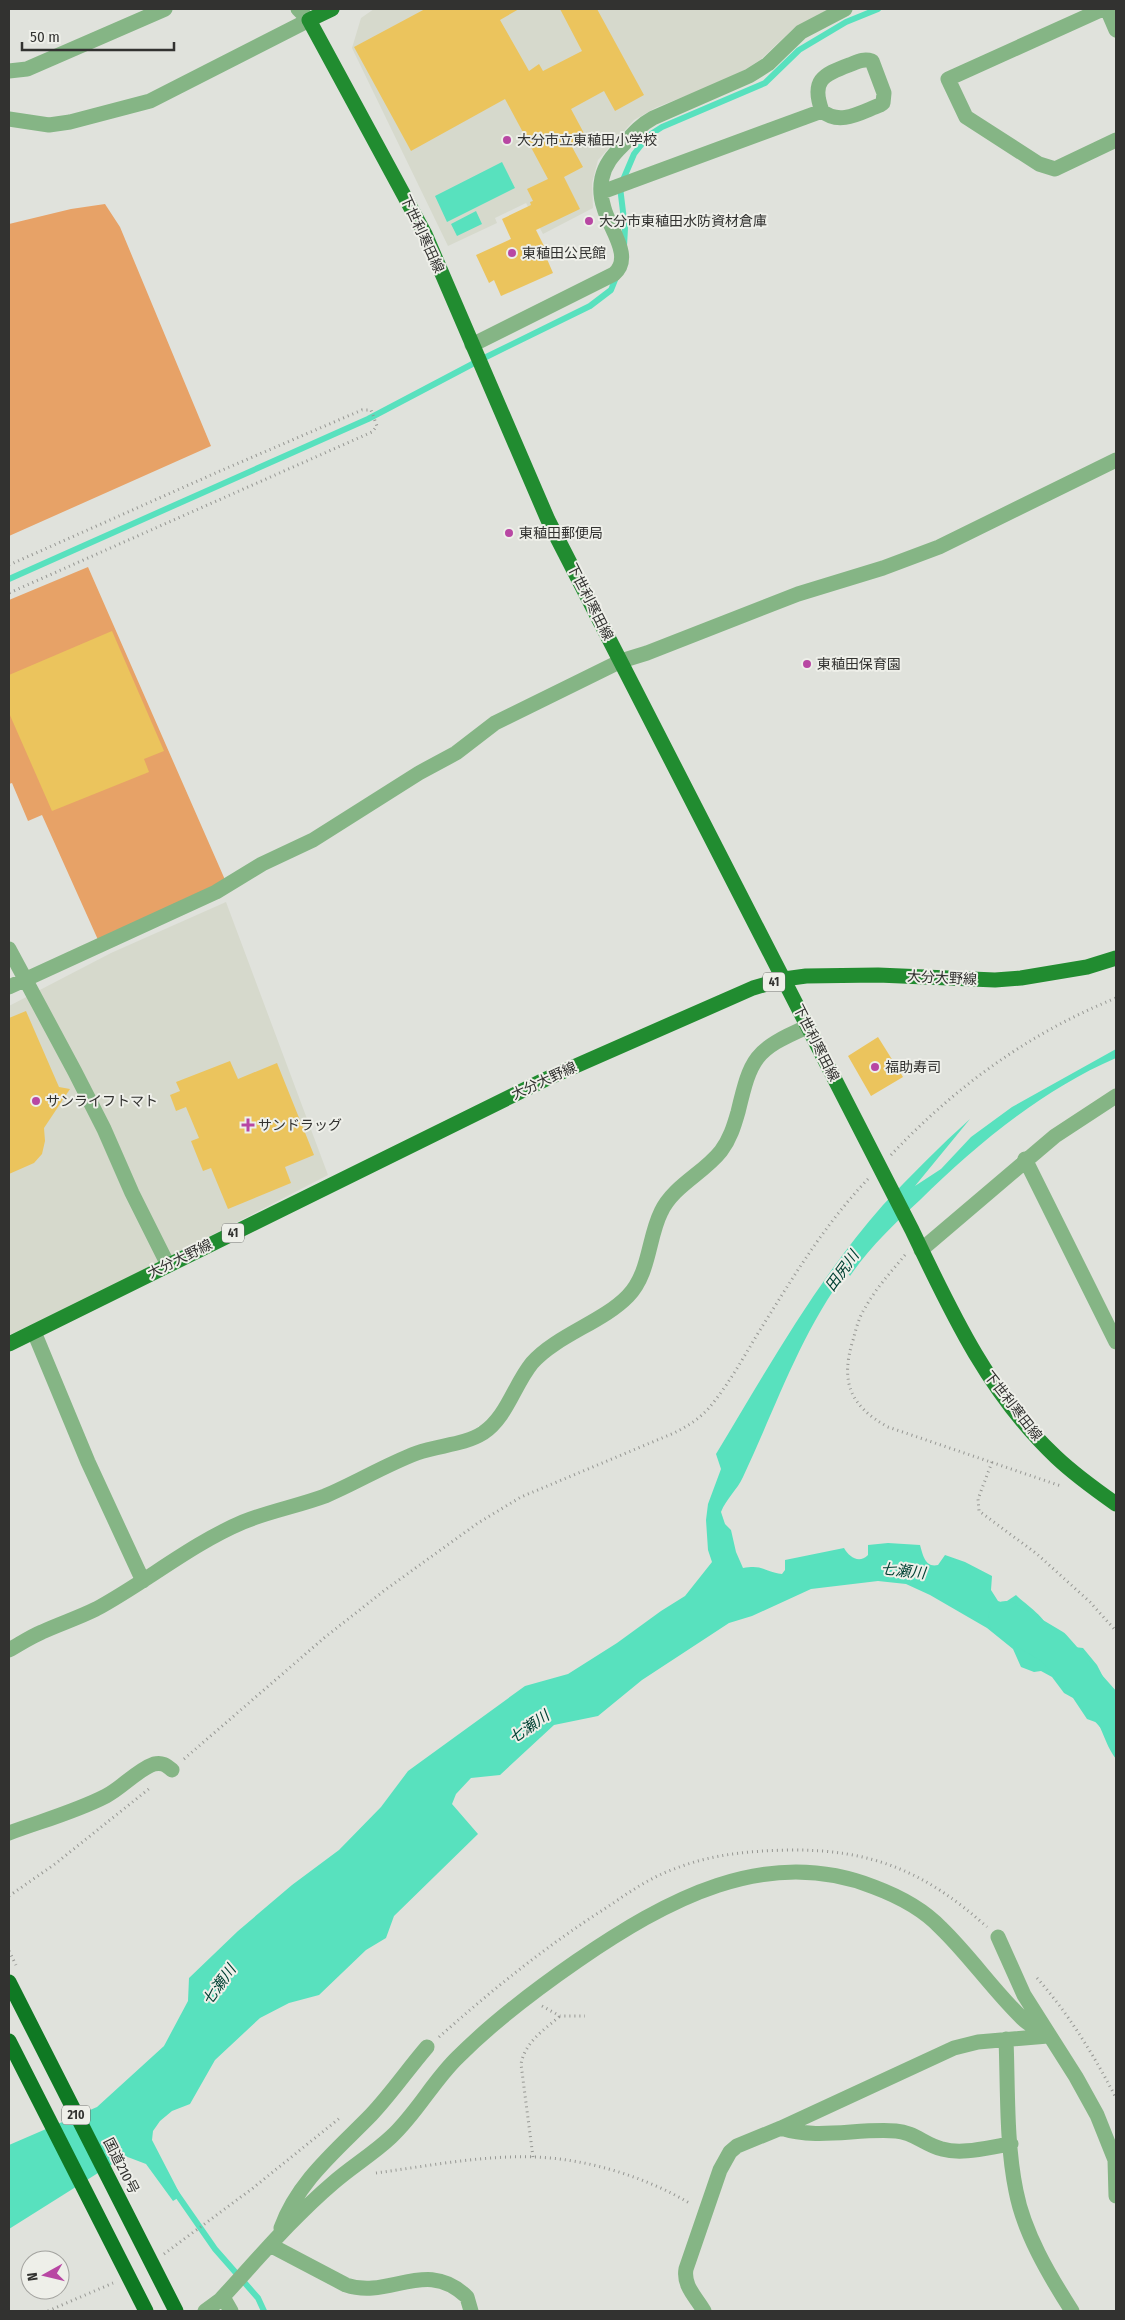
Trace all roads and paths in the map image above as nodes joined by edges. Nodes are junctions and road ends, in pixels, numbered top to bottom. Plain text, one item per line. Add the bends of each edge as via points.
1 (165, 9) edge
2 (298, 9) edge
3 (332, 9) edge
4 (845, 9) edge
5 (1103, 9) edge
6 (1107, 9) edge
7 (309, 20) junction
8 (1116, 30) edge
9 (9, 71) edge
10 (822, 111) junction
11 (9, 119) edge
12 (1116, 140) edge
13 (602, 192) junction
14 (472, 345) junction
15 (1116, 460) edge
16 (9, 565) edge
17 (9, 593) edge
18 (620, 661) junction
19 (9, 949) edge
20 (1116, 958) edge
21 (784, 979) junction
22 (26, 980) junction
23 (9, 987) edge
24 (1116, 998) edge
25 (807, 1027) junction
26 (1116, 1096) edge
27 (889, 1157) dead end
28 (1025, 1160) junction
29 (877, 1175) junction
30 (915, 1250) junction
31 (168, 1265) junction
32 (34, 1332) junction
33 (1116, 1342) edge
34 (9, 1344) edge
35 (992, 1462) junction
36 (1062, 1487) dead end
37 (1116, 1504) edge
38 (143, 1581) junction
39 (1116, 1631) edge
40 (9, 1650) edge
41 (172, 1770) junction
42 (9, 1832) edge
43 (9, 1896) edge
44 (998, 1937) joint
45 (1034, 1975) dead end
46 (9, 1982) edge
47 (526, 1998) junction
48 (560, 2016) junction
49 (585, 2016) dead end
50 (1048, 2036) junction
51 (1006, 2039) junction
52 (9, 2040) edge
53 (427, 2047) joint
54 (1116, 2098) edge
55 (343, 2116) dead end
56 (781, 2128) junction
57 (1011, 2144) junction
58 (533, 2157) junction
59 (367, 2174) dead end
60 (1116, 2196) edge
61 (705, 2212) junction
62 (274, 2241) junction
63 (164, 2254) dead end
64 (113, 2283) dead end
65 (223, 2297) junction
66 (48, 2311) edge
67 (146, 2311) edge
68 (176, 2311) edge
69 (205, 2311) edge
70 (231, 2311) edge
71 (471, 2311) edge
72 (704, 2311) edge
73 (1072, 2311) edge

1 - 9 street via 27,69
2 - 7 street
3 - 7 main road
4 - 13 street via 801,32 754,74 639,127 608,161
5 - 12 street via 948,79 966,117 1039,164 1055,169
6 - 8 street
7 - 11 street via 150,101 49,125
7 - 14 main road, 下世利寒田線 via 425,234
10 - 10 street via 818,88 823,77 828,72 861,60 872,61 884,93 883,103 842,119
10 - 13 street
13 - 14 street via 604,210 620,248 620,269
14 - 18 main road, 下世利寒田線 via 548,520
15 - 18 street via 939,547 884,568 798,594 647,654
16 - 17 path via 362,410 371,410 377,426 372,432
18 - 21 main road, 下世利寒田線
18 - 22 street via 495,723 456,753 313,840 262,864 216,892
19 - 22 street
20 - 21 main road, 大分大野線 / 41 via 1048,975 995,980 878,975
21 - 25 main road, 下世利寒田線
21 - 31 main road, 大分大野線 / 41 via 736,995 546,1079
22 - 23 street
22 - 31 street via 104,1129
24 - 27 path via 1045,1031 1010,1053 944,1102
25 - 29 main road, 下世利寒田線
25 - 38 street via 777,1042 753,1062 726,1143 712,1162 674,1193 661,1211 644,1268 634,1288 621,1301 539,1356 522,1376 503,1411 489,1428 466,1441 409,1456 326,1495 242,1522
26 - 28 street via 1069,1125
28 - 30 street
28 - 33 street
29 - 30 main road, 下世利寒田線 via 912,1230
29 - 41 path via 835,1216 724,1386 708,1409 692,1423 674,1434 521,1497 478,1523 384,1590 324,1638
30 - 35 path via 864,1309 850,1350 847,1378 850,1389 863,1409 888,1427
30 - 37 main road, 下世利寒田線 via 968,1344 1026,1426 1056,1458
31 - 32 main road, 大分大野線 / 41
32 - 34 main road, 大分大野線 / 41
32 - 38 street via 88,1462
35 - 36 path
35 - 39 path via 978,1499 979,1511 1037,1554 1090,1602
38 - 40 street
41 - 42 street via 164,1764 156,1764 89,1804
41 - 43 path via 55,1864
44 - 50 street via 1024,1996
44 - 53 path via 942,1892 887,1862 824,1850 749,1851 722,1855 673,1869 647,1881 590,1918 486,1995
45 - 54 path via 1076,2029
46 - 68 highway, 国道210号 / 210
47 - 48 path
47 - 50 street via 623,1930 696,1892 765,1874 819,1874 874,1886 920,1911 940,1926 1023,2020
47 - 62 street via 447,2068 390,2138 333,2182
48 - 49 path
48 - 58 path via 530,2043 523,2055
50 - 51 street
50 - 60 street via 1097,2116 1115,2160
51 - 56 street via 966,2044 942,2052
51 - 57 street
52 - 67 highway, 210
53 - 62 street via 372,2113 307,2181 294,2199
55 - 63 path
56 - 57 street via 818,2134 899,2131 950,2151
56 - 61 street via 746,2141 730,2152
57 - 73 street via 1016,2192 1026,2227
58 - 59 path
58 - 61 path via 583,2164 644,2181
61 - 72 street via 684,2277
62 - 65 street
62 - 71 street via 357,2289 411,2280 448,2282 468,2297
64 - 66 path
65 - 69 street
65 - 70 street

